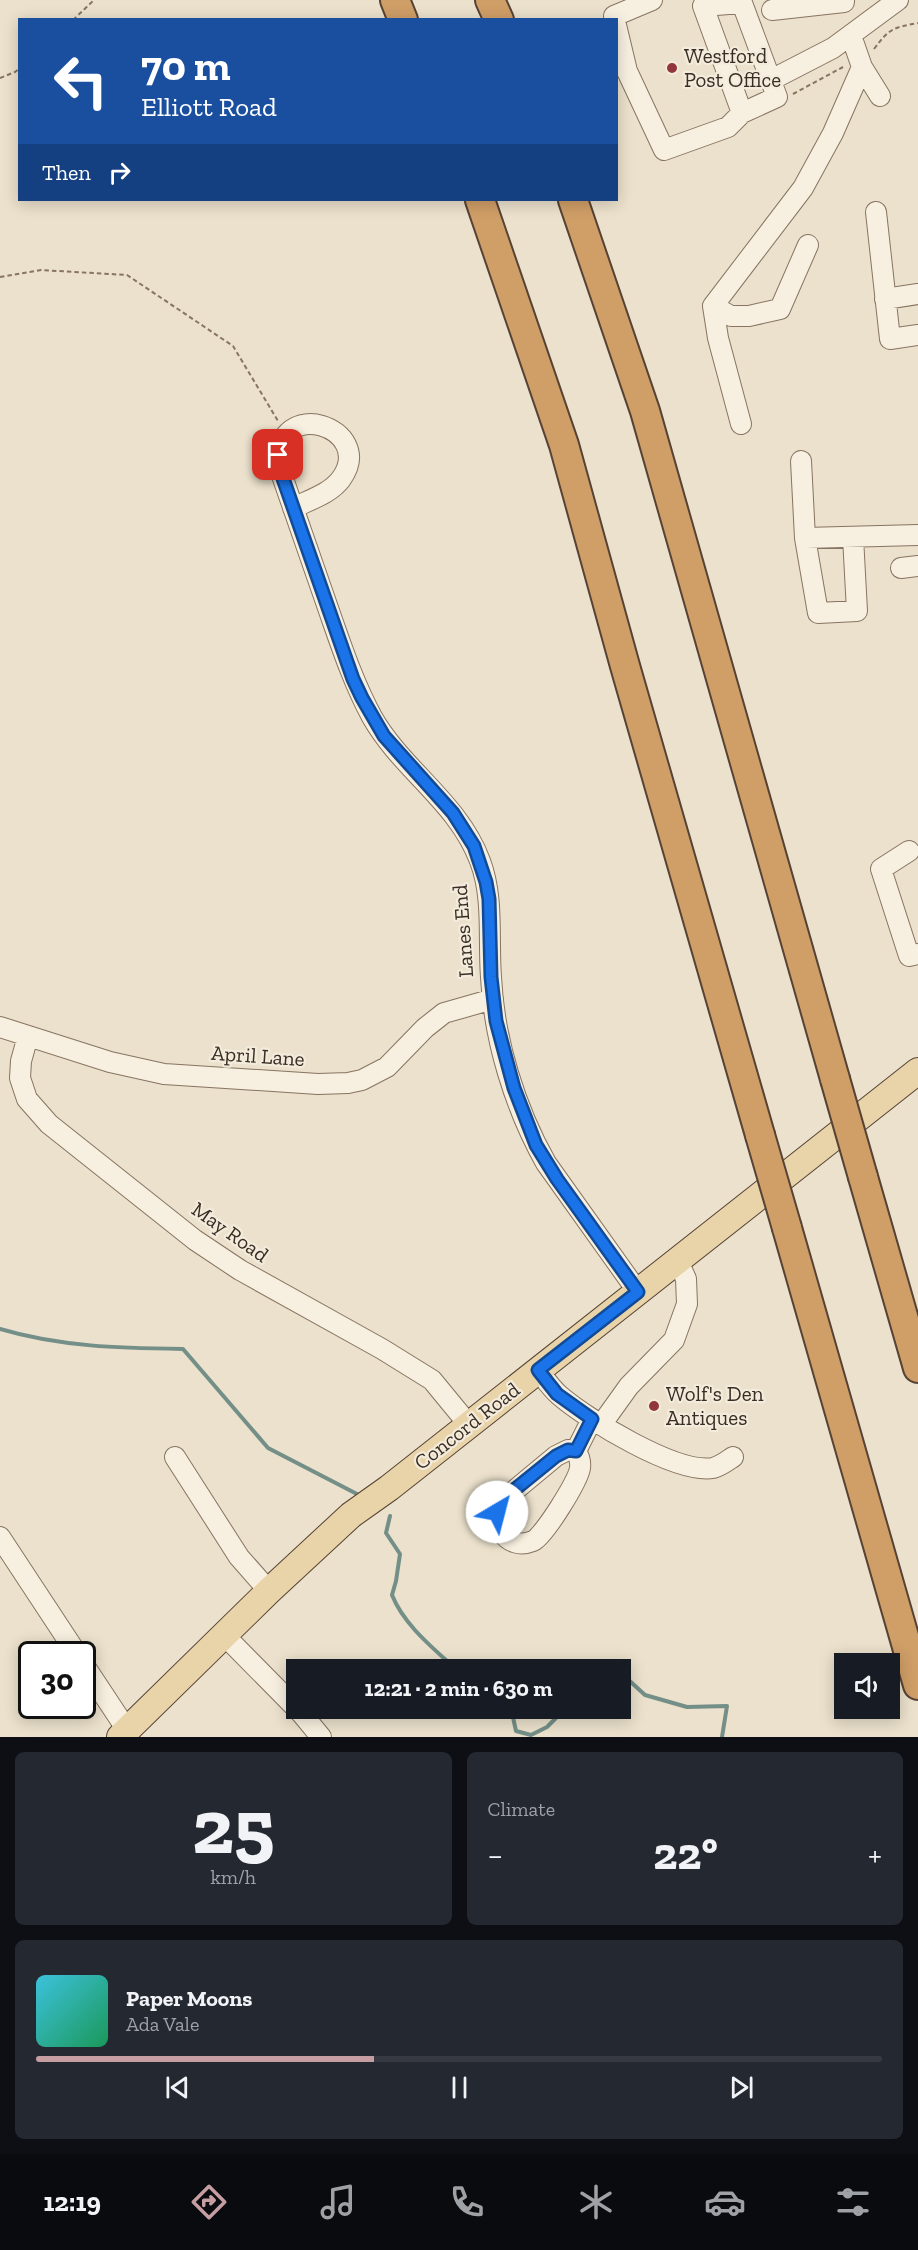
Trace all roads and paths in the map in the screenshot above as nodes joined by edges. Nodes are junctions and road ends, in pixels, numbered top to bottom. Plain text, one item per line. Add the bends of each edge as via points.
1 (94, 0) edge
2 (394, 0) edge
3 (490, 0) edge
4 (652, 0) edge
5 (844, 0) edge
6 (898, 0) edge
7 (698, 3) edge
8 (772, 10) dead end
9 (75, 18) edge
10 (402, 18) edge
11 (498, 18) edge
12 (614, 18) edge
13 (618, 33) edge
14 (848, 37) junction
15 (862, 67) junction
16 (18, 70) edge
17 (0, 78) edge
18 (771, 80) junction
19 (880, 96) dead end
20 (742, 113) junction
21 (480, 201) edge
22 (573, 201) edge
23 (876, 212) dead end
24 (808, 245) dead end
25 (0, 277) edge
26 (918, 294) edge
27 (885, 299) junction
28 (713, 306) junction
29 (918, 335) edge
30 (741, 424) dead end
31 (286, 435) junction
32 (801, 461) dead end
33 (293, 508) junction
34 (918, 535) edge
35 (853, 537) junction
36 (805, 538) junction
37 (909, 851) dead end
38 (918, 954) edge
39 (493, 999) junction
40 (0, 1027) edge
41 (28, 1036) junction
42 (918, 1071) edge
43 (678, 1261) junction
44 (638, 1292) junction
45 (918, 1368) edge
46 (538, 1370) junction
47 (596, 1422) junction
48 (469, 1425) junction
49 (576, 1451) junction
50 (733, 1456) dead end
51 (175, 1457) dead end
52 (0, 1537) edge
53 (269, 1591) junction
54 (225, 1636) junction
55 (68, 1641) edge
56 (918, 1685) edge
57 (96, 1686) edge
58 (124, 1734) edge
59 (321, 1737) edge

1 - 9 path
2 - 10 highway
3 - 11 highway
4 - 12 street
5 - 8 street
6 - 14 street
7 - 18 street via 742,3
7 - 20 street
13 - 20 street via 627,71 664,150 728,127
14 - 15 street
14 - 18 street via 812,61
15 - 19 street
15 - 28 street via 803,188
16 - 17 path
18 - 20 street via 777,97
21 - 56 highway, bridge via 564,444
22 - 45 highway, bridge via 645,411
23 - 27 street
24 - 28 street via 780,309 731,316
25 - 31 path via 41,270 127,275 233,346
26 - 27 street
27 - 29 street via 890,339
28 - 30 street
31 - 33 street, Lanes End via 280,445 279,467
31 - 33 street via 307,423 319,423 339,435 348,457 340,480
32 - 36 street
33 - 39 street, Lanes End via 353,679 372,717 393,747 453,813 474,846 489,899
34 - 35 street
35 - 36 street
35 - 36 street via 857,611 818,613
37 - 38 street via 881,869 909,956
39 - 41 street, April Lane via 444,1013 387,1067 348,1083 164,1074
39 - 44 street, Lanes End via 510,1076 536,1145
40 - 41 street, April Lane
41 - 48 street, May Road via 20,1078 27,1099 49,1124 195,1240 272,1290 318,1312 432,1380
42 - 43 main road, Concord Road
43 - 44 main road, Concord Road
43 - 47 street via 686,1279 687,1304 674,1340
44 - 46 main road, Concord Road
46 - 47 street via 557,1394
46 - 48 main road, Concord Road
47 - 49 street
47 - 50 street via 687,1465 712,1468
48 - 53 main road, Concord Road via 351,1515
49 - 49 street via 580,1470 545,1530 528,1542 508,1538 497,1520 503,1500 556,1456
51 - 53 street via 239,1557
52 - 55 street
53 - 54 main road, Concord Road
54 - 58 main road, Concord Road
54 - 59 street
57 - 58 street

